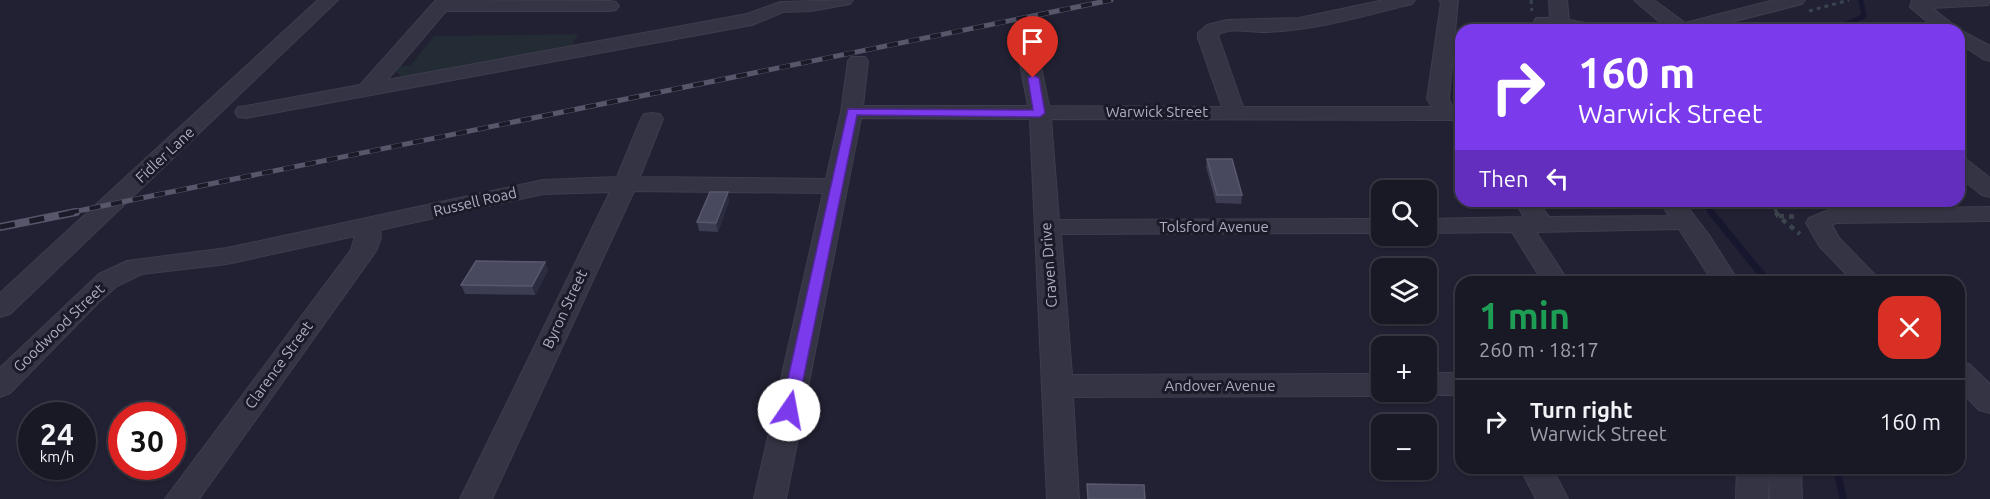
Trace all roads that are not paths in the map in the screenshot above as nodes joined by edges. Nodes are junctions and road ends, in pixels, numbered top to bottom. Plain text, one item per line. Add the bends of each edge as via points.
1 (329, 0) edge
2 (844, 0) edge
3 (1406, 0) edge
4 (1448, 0) edge
5 (1541, 0) edge
6 (1558, 0) edge
7 (1643, 0) edge
8 (1796, 0) edge
9 (1988, 0) edge
10 (443, 3) edge
11 (612, 3) edge
12 (778, 4) edge
13 (1551, 24) edge
14 (1553, 24) edge
15 (1672, 24) edge
16 (1702, 24) edge
17 (1942, 24) edge
18 (1024, 32) dead end
19 (1965, 39) edge
20 (601, 46) junction
21 (1990, 55) edge
22 (858, 62) dead end
23 (367, 90) junction
24 (246, 112) dead end
25 (852, 112) junction
26 (1234, 112) junction
27 (1040, 113) junction
28 (1453, 114) edge
29 (652, 118) dead end
30 (1965, 170) edge
31 (626, 184) junction
32 (835, 186) junction
33 (1990, 190) edge
34 (1527, 207) edge
35 (1672, 212) edge
36 (1990, 213) edge
37 (1371, 226) edge
38 (1437, 226) edge
39 (1531, 226) junction
40 (367, 227) junction
41 (1046, 227) junction
42 (121, 273) joint
43 (1553, 276) edge
44 (1704, 276) edge
45 (1722, 276) edge
46 (1863, 276) edge
47 (0, 308) edge
48 (1965, 377) edge
49 (1437, 384) edge
50 (1455, 384) edge
51 (1371, 385) edge
52 (0, 386) edge
53 (1058, 386) junction
54 (1990, 402) edge
55 (1539, 474) edge
56 (1753, 474) edge
57 (1785, 474) edge
58 (181, 499) edge
59 (476, 499) edge
60 (770, 499) edge
61 (1063, 499) edge
62 (1552, 499) edge
63 (1752, 499) edge
64 (1786, 499) edge

1 - 47 street, Fidler Lane
2 - 12 street via 811,6
3 - 26 street via 1308,23 1214,29 1208,33 1208,39
4 - 28 street via 1438,99
5 - 13 street
6 - 14 street
7 - 15 street
8 - 16 street
9 - 17 street via 1919,3 1925,13
10 - 11 street
10 - 23 street
11 - 20 street via 593,36 593,41
12 - 20 street via 752,19
18 - 27 street, Craven Drive
19 - 21 street
20 - 23 street
22 - 25 street
23 - 24 street
25 - 27 street, Warwick Street
25 - 32 street
26 - 27 street, Warwick Street
26 - 28 street, Warwick Street
27 - 41 street, Craven Drive
29 - 31 street, Byron Street
30 - 33 street
31 - 32 street, Russell Road
31 - 40 street, Russell Road via 543,187
31 - 59 street, Byron Street
32 - 60 street
34 - 39 street
35 - 39 street
35 - 44 street
35 - 45 street via 1700,240
36 - 46 street via 1831,216 1818,223 1829,242
37 - 41 street, Tolsford Avenue
38 - 39 street
39 - 43 street
40 - 42 street, Russell Road via 228,256 136,267
40 - 58 street, Clarence Street via 363,251
41 - 53 street, Craven Drive
42 - 52 street, Goodwood Street via 91,295
48 - 54 street
49 - 50 street
51 - 53 street, Andover Avenue
53 - 61 street, Craven Drive
55 - 62 street
56 - 63 street
57 - 64 street

